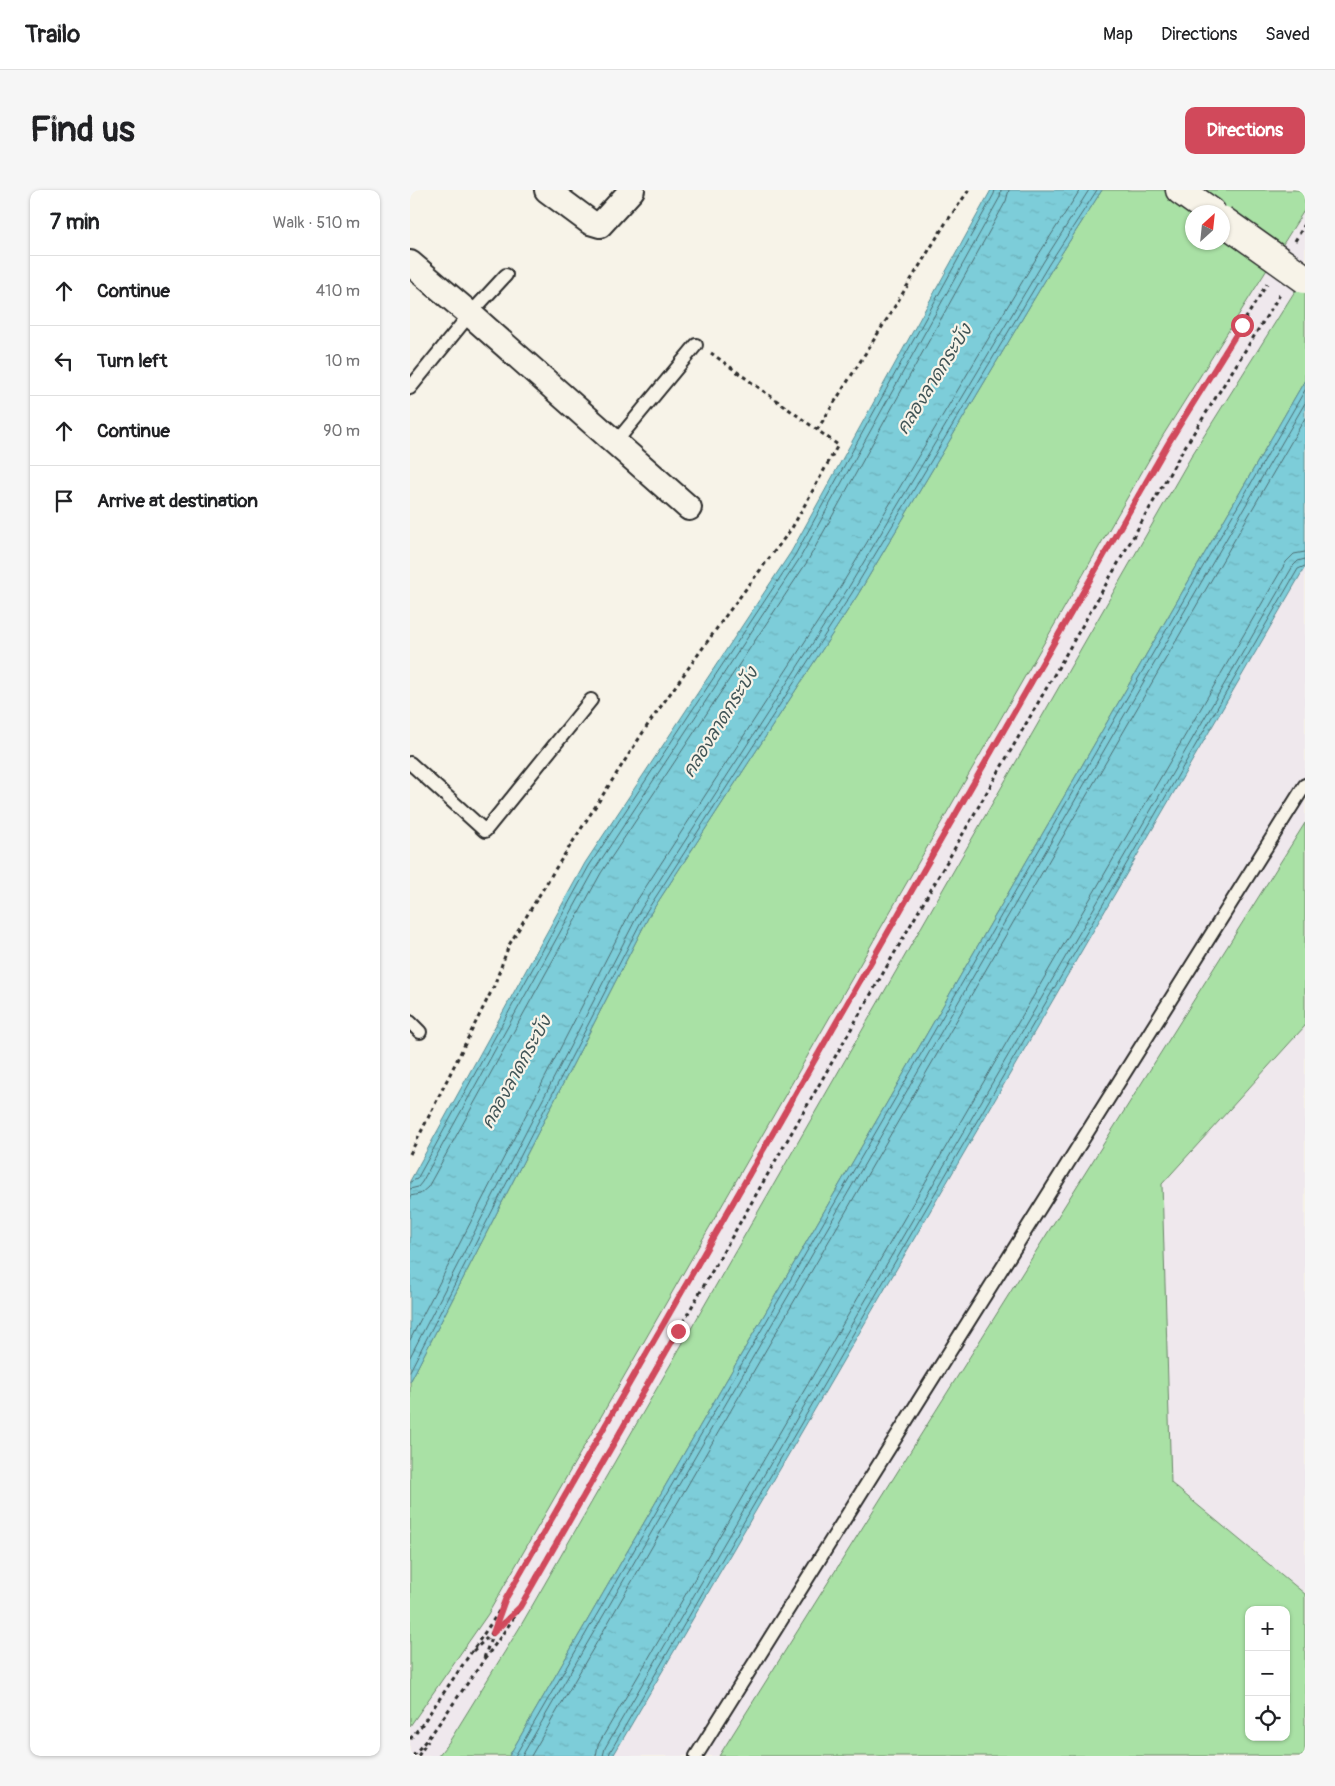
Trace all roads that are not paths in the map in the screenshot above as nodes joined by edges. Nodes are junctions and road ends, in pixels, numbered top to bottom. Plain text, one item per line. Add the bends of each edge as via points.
1 (547, 190) edge
2 (632, 190) edge
3 (1180, 190) edge
4 (1201, 205) edge
5 (1230, 227) edge
6 (410, 263) edge
7 (506, 275) dead end
8 (1295, 283) edge
9 (470, 314) junction
10 (700, 346) road end
11 (410, 388) edge
12 (615, 443) junction
13 (689, 508) dead end
14 (591, 700) dead end
15 (410, 763) edge
16 (1305, 784) edge
17 (410, 1022) edge
18 (420, 1032) dead end
19 (696, 1756) edge

1 - 2 street via 590,222 600,225
3 - 4 street
5 - 8 street, bridge
6 - 9 street
7 - 9 lane
9 - 11 lane
9 - 12 street
10 - 12 lane
12 - 13 street
14 - 15 lane via 485,831
16 - 19 lane
17 - 18 lane

